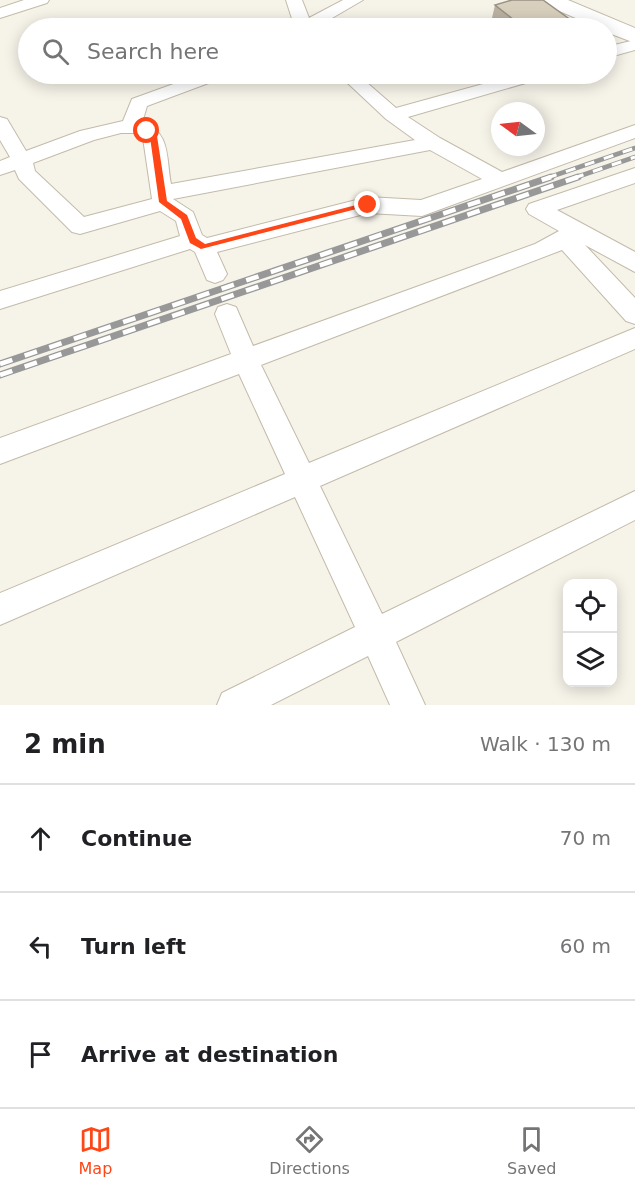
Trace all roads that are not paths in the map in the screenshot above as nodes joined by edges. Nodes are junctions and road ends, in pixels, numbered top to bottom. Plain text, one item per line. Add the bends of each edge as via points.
1 (41, 0) edge
2 (294, 0) edge
3 (355, 0) edge
4 (550, 0) edge
5 (0, 12) edge
6 (300, 18) edge
7 (322, 18) edge
8 (584, 18) edge
9 (617, 35) edge
10 (634, 44) edge
11 (617, 49) edge
12 (189, 84) edge
13 (358, 84) edge
14 (502, 84) edge
15 (393, 115) junction
16 (0, 123) edge
17 (131, 126) junction
18 (635, 131) edge
19 (433, 143) junction
20 (22, 160) junction
21 (0, 168) edge
22 (635, 176) edge
23 (499, 179) junction
24 (163, 198) junction
25 (571, 235) junction
26 (198, 244) junction
27 (635, 263) edge
28 (215, 274) dead end
29 (0, 300) edge
30 (227, 314) dead end
31 (635, 314) edge
32 (635, 338) edge
33 (246, 360) junction
34 (0, 450) edge
35 (303, 481) junction
36 (635, 505) edge
37 (0, 609) edge
38 (375, 635) junction
39 (234, 705) edge
40 (408, 705) edge

1 - 5 street
2 - 6 street
3 - 7 street
4 - 8 street
9 - 10 street
10 - 11 street
12 - 17 street via 139,103
13 - 15 street
14 - 15 street
15 - 19 street
16 - 20 street
17 - 20 street via 98,133
17 - 24 street via 153,136
18 - 23 street
19 - 23 street
19 - 24 street
20 - 21 street
20 - 24 street via 26,174 81,226
22 - 25 street via 537,209
23 - 26 street via 422,208 368,205
24 - 26 street via 184,218
25 - 27 street
25 - 31 street
25 - 33 street via 543,250
26 - 28 street
26 - 29 street
30 - 33 street
32 - 35 street
33 - 34 street
33 - 35 street
35 - 37 street
35 - 38 street
36 - 38 street
38 - 39 street
38 - 40 street

